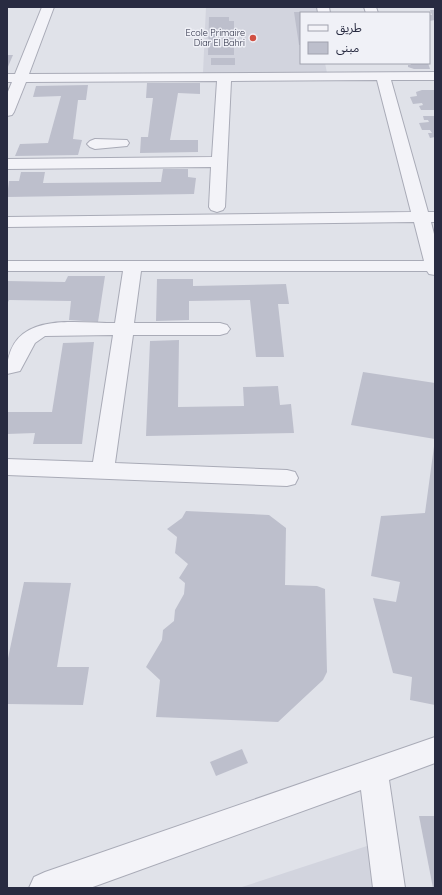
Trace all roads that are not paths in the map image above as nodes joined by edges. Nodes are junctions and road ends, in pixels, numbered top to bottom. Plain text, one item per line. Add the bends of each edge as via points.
1 (48, 7) edge
2 (331, 70) edge
3 (389, 72) edge
4 (435, 76) edge
5 (224, 77) junction
6 (13, 79) edge
7 (7, 112) edge
8 (109, 143) dead end
9 (220, 162) junction
10 (104, 163) junction
11 (7, 164) edge
12 (435, 206) edge
13 (217, 207) junction
14 (7, 210) edge
15 (424, 213) edge
16 (7, 222) edge
17 (7, 266) edge
18 (133, 266) junction
19 (435, 267) edge
20 (220, 328) dead end
21 (124, 330) junction
22 (7, 367) edge
23 (7, 467) edge
24 (103, 472) junction
25 (287, 478) dead end
26 (435, 750) edge
27 (373, 772) junction
28 (45, 888) edge
29 (388, 888) edge

1 - 6 street
2 - 3 street
2 - 5 street
3 - 4 street
3 - 15 street
5 - 6 street
5 - 9 street
6 - 7 street
8 - 10 street
9 - 10 street
9 - 13 street
10 - 11 street
12 - 15 street
13 - 14 street
13 - 15 street
15 - 16 street
15 - 19 street
17 - 18 street
18 - 19 street
18 - 21 street
20 - 21 street
21 - 22 street via 47,329 34,332 26,340 20,358 13,366
21 - 24 street
23 - 24 street
24 - 25 street
26 - 27 street
27 - 28 street
27 - 29 street

